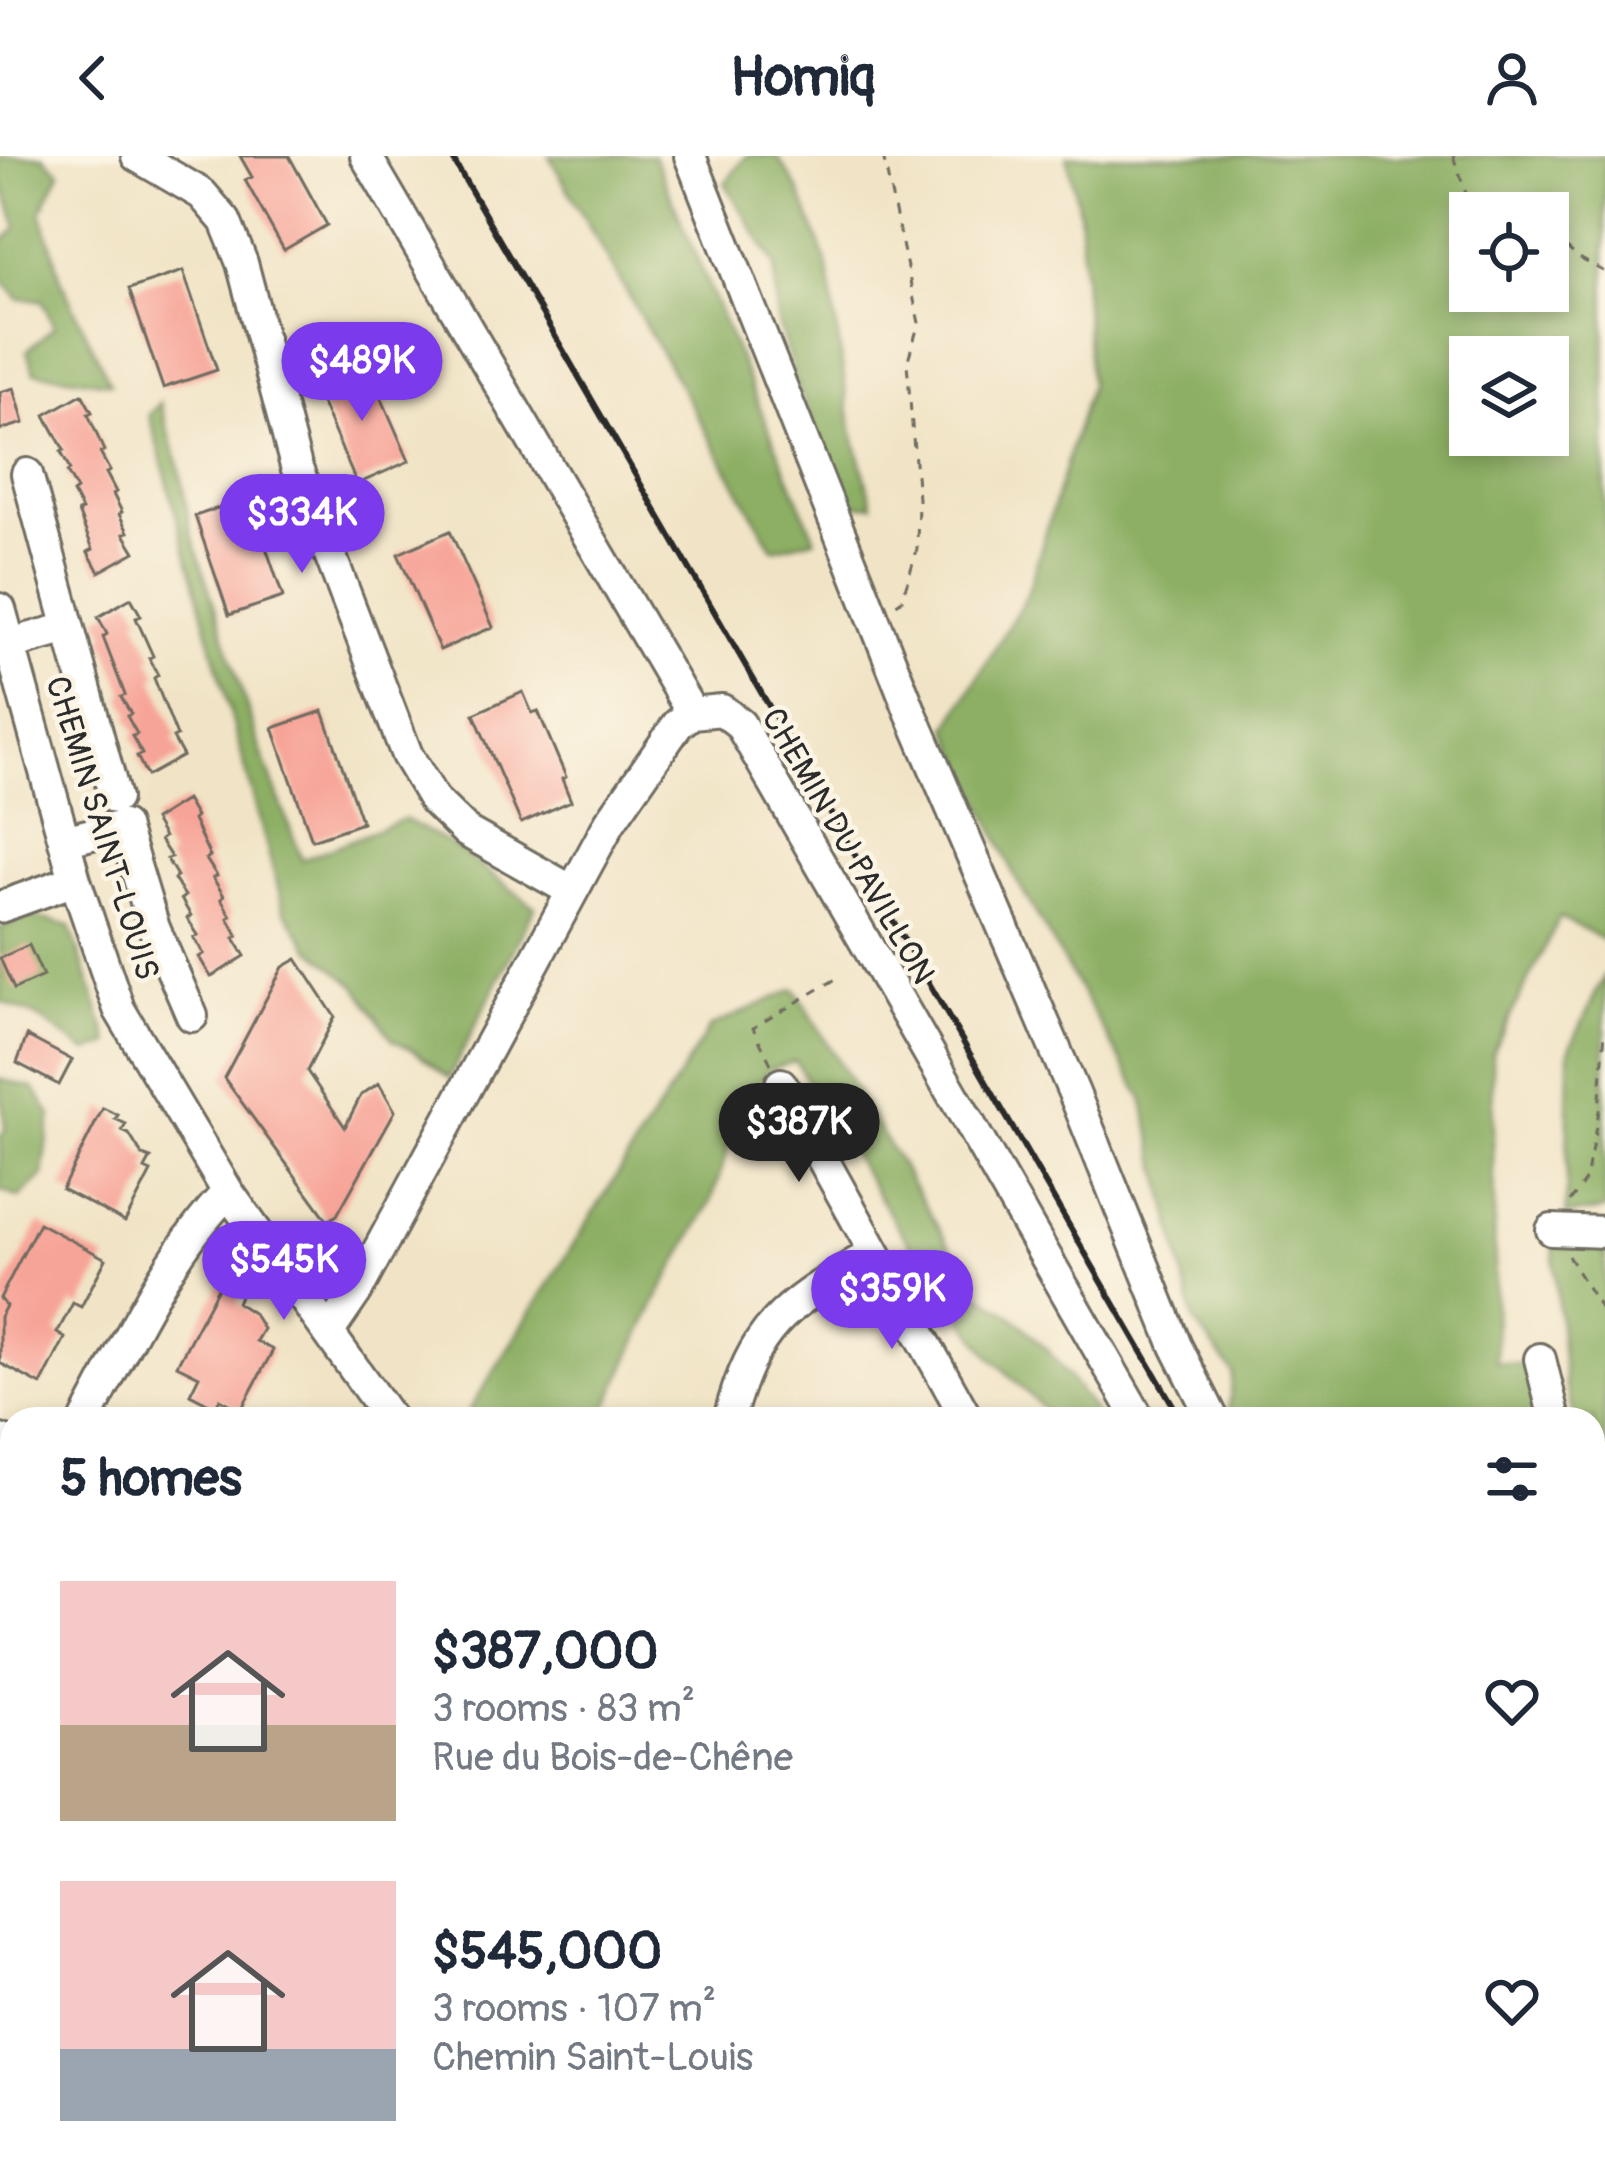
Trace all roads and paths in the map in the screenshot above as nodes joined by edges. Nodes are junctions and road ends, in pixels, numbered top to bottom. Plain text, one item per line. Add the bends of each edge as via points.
1 (137, 156) edge
2 (366, 156) edge
3 (690, 156) edge
4 (884, 156) edge
5 (1453, 156) edge
6 (1464, 192) edge
7 (1569, 250) edge
8 (1605, 272) edge
9 (27, 474) dead end
10 (0, 609) edge
11 (873, 619) junction
12 (68, 628) junction
13 (10, 644) junction
14 (692, 713) junction
15 (115, 798) dead end
16 (64, 841) junction
17 (74, 880) junction
18 (572, 891) junction
19 (0, 907) edge
20 (841, 976) dead end
21 (192, 1016) dead end
22 (1605, 1031) edge
23 (782, 1084) joint
24 (228, 1192) junction
25 (1552, 1230) junction
26 (1605, 1232) edge
27 (873, 1253) junction
28 (1605, 1316) edge
29 (330, 1330) junction
30 (1540, 1359) dead end
31 (93, 1407) edge
32 (382, 1407) edge
33 (734, 1407) edge
34 (960, 1407) edge
35 (1132, 1407) edge
36 (1207, 1407) edge
37 (1552, 1407) edge

1 - 18 street via 202,194 225,220 296,466 407,755 434,800 467,832
2 - 14 street
3 - 11 street
4 - 11 path via 919,323 907,363 917,549 902,601
5 - 6 path
7 - 8 path
9 - 12 street
10 - 13 street, CHEMIN SAINT-LOUIS
11 - 36 street
12 - 13 street
12 - 15 street
13 - 16 street, CHEMIN SAINT-LOUIS
14 - 18 street via 647,763
14 - 35 street, CHEMIN DU PAVILLON via 722,710 740,724
16 - 17 street, CHEMIN SAINT-LOUIS
16 - 21 street via 123,826
17 - 19 street
17 - 24 street, CHEMIN SAINT-LOUIS via 119,1009
18 - 29 street
20 - 23 path via 753,1028
22 - 25 path via 1586,1179
23 - 27 street
24 - 29 street, CHEMIN SAINT-LOUIS
24 - 31 street via 171,1265
25 - 26 street
25 - 28 path
27 - 33 street via 799,1299 761,1335
27 - 34 street
29 - 32 street, CHEMIN SAINT-LOUIS
30 - 37 street

